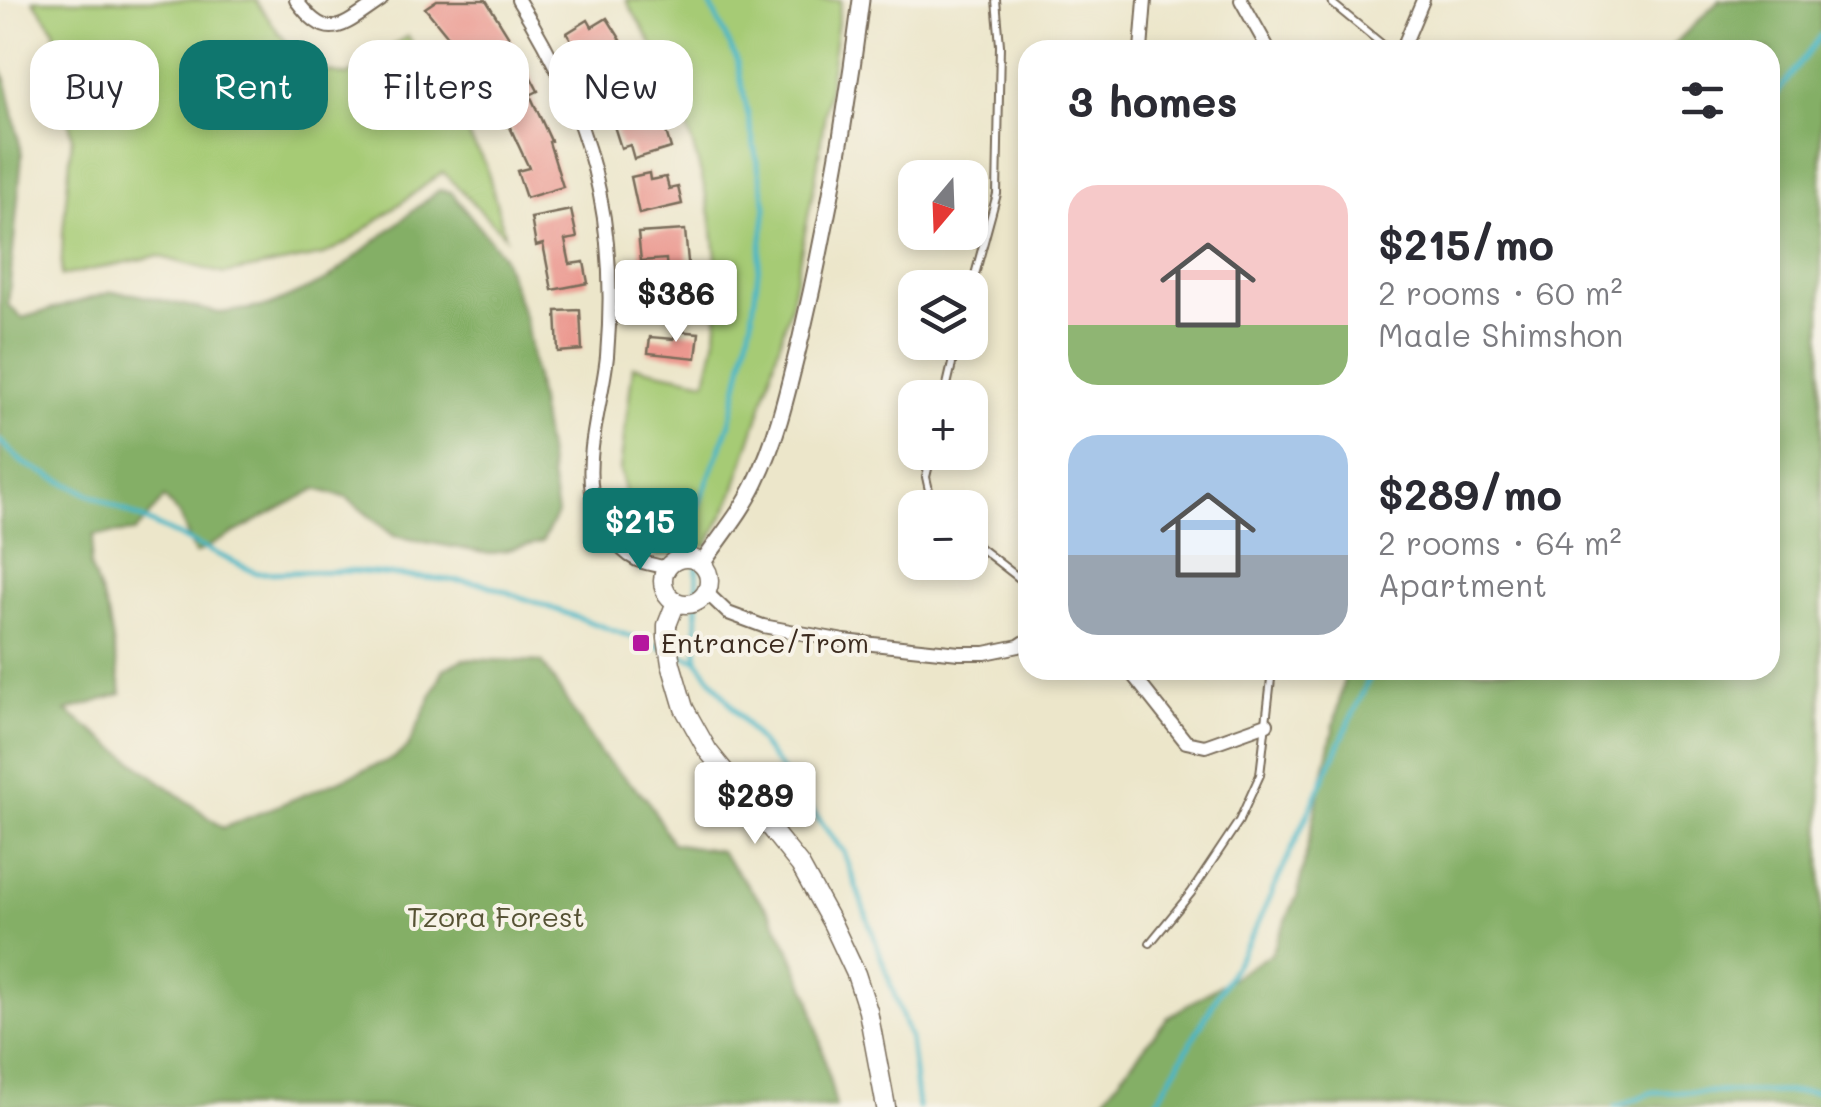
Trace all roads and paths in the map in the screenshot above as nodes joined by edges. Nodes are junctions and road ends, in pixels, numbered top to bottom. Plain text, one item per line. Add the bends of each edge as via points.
1 (296, 0) edge
2 (381, 0) edge
3 (518, 0) edge
4 (861, 0) edge
5 (996, 0) edge
6 (1145, 0) edge
7 (1241, 0) edge
8 (1332, 0) edge
9 (1422, 0) edge
10 (1142, 40) edge
11 (1264, 40) edge
12 (1377, 40) edge
13 (1406, 40) edge
14 (976, 270) edge
15 (988, 554) edge
16 (702, 564) junction
17 (666, 568) junction
18 (1018, 577) edge
19 (706, 592) junction
20 (676, 602) junction
21 (1018, 646) edge
22 (1137, 680) edge
23 (1271, 680) edge
24 (1267, 724) junction
25 (1150, 943) dead end
26 (886, 1107) edge

1 - 2 street via 312,21 332,28
3 - 17 street via 574,106 605,212 611,291 591,489 613,539 635,559
4 - 16 street via 826,218 790,382 756,483
5 - 14 lane via 997,194
6 - 10 street
7 - 11 street
8 - 12 lane
9 - 13 street
15 - 18 lane
16 - 17 main road via 683,558
16 - 19 main road
17 - 20 main road via 663,587
19 - 20 main road via 693,603
19 - 21 street via 728,613 762,626 830,638 985,653
20 - 26 main road via 667,638 684,708 708,752 800,865 833,925 868,1011
22 - 24 street via 1186,742 1205,746
23 - 24 lane
24 - 25 lane via 1260,774 1239,821

